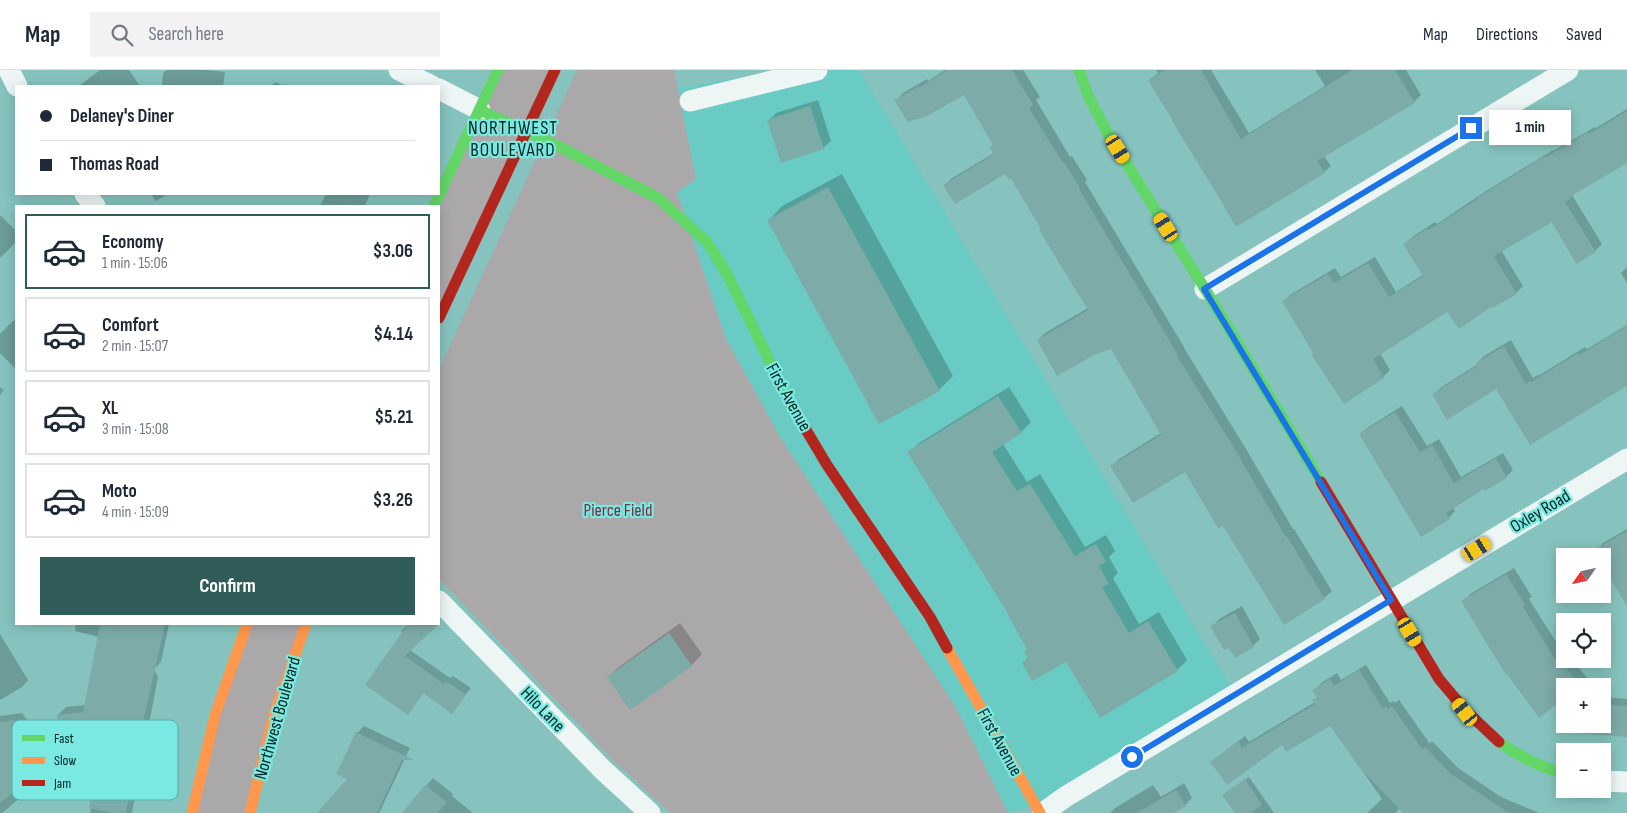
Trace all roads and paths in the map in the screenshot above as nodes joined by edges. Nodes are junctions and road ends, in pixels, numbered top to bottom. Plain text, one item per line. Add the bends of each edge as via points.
1 (9, 70) edge
2 (399, 70) edge
3 (498, 70) edge
4 (555, 70) edge
5 (817, 70) edge
6 (1079, 70) edge
7 (1568, 70) edge
8 (16, 85) edge
9 (430, 85) edge
10 (440, 90) edge
11 (690, 101) dead end
12 (480, 110) junction
13 (526, 131) junction
14 (440, 193) edge
15 (1204, 289) junction
16 (440, 316) edge
17 (1627, 458) edge
18 (1391, 600) junction
19 (440, 602) edge
20 (246, 625) edge
21 (306, 625) edge
22 (1556, 772) edge
23 (1611, 781) edge
24 (1627, 782) edge
25 (192, 813) edge
26 (250, 813) edge
27 (650, 813) edge
28 (1042, 813) edge

1 - 8 street
2 - 9 street
3 - 12 street
4 - 13 street
5 - 11 street
6 - 15 street via 1108,134
7 - 15 street
10 - 12 street, First Avenue
12 - 13 street, First Avenue
12 - 14 street
13 - 16 street
13 - 28 street, First Avenue via 658,198 707,242 727,274 785,395 827,465 930,617
15 - 18 street
17 - 18 street, Oxley Road
18 - 22 street via 1439,678 1465,712 1494,740
18 - 28 street, Oxley Road
19 - 27 street, Hilo Lane via 603,770
20 - 25 street via 215,715
21 - 26 street, Northwest Boulevard via 274,714
23 - 24 street

